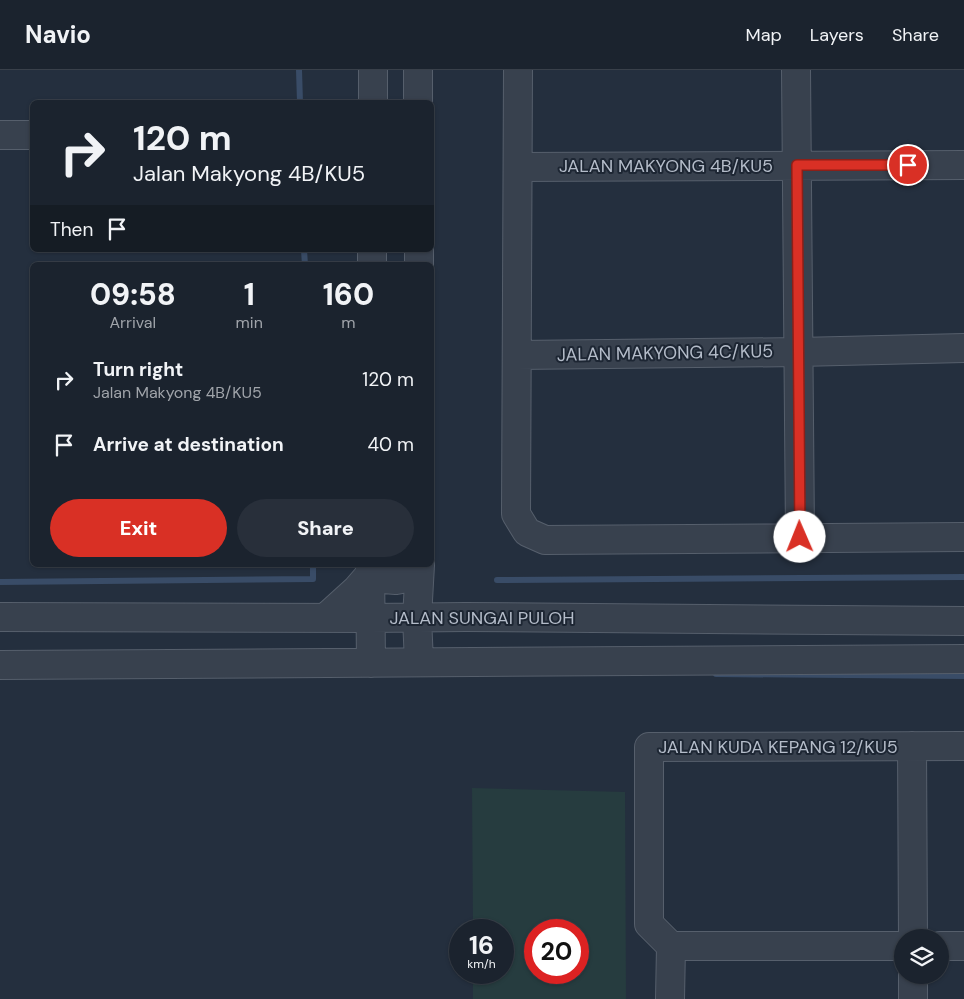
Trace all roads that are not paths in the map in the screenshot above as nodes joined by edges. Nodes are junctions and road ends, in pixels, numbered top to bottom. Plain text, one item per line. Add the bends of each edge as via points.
1 (373, 70) edge
2 (418, 70) edge
3 (518, 70) edge
4 (796, 70) edge
5 (372, 100) edge
6 (418, 100) edge
7 (0, 135) edge
8 (30, 135) edge
9 (797, 165) junction
10 (964, 165) edge
11 (518, 167) junction
12 (964, 348) edge
13 (799, 352) junction
14 (517, 355) junction
15 (800, 537) junction
16 (964, 537) edge
17 (370, 568) edge
18 (420, 568) edge
19 (0, 617) edge
20 (465, 617) junction
21 (324, 618) junction
22 (371, 618) junction
23 (417, 618) junction
24 (964, 621) edge
25 (964, 659) edge
26 (419, 662) junction
27 (371, 663) junction
28 (0, 665) edge
29 (912, 746) junction
30 (964, 746) edge
31 (913, 929) edge
32 (671, 946) junction
33 (894, 946) edge
34 (949, 946) edge
35 (964, 946) edge
36 (913, 984) edge
37 (670, 999) edge
38 (913, 999) edge

1 - 5 street
2 - 6 street
3 - 11 street
4 - 9 street
7 - 8 street
9 - 10 street, JALAN MAKYONG 4B/KU5
9 - 11 street, JALAN MAKYONG 4B/KU5
9 - 13 street
11 - 14 street
12 - 13 street, JALAN MAKYONG 4C/KU5
13 - 14 street, JALAN MAKYONG 4C/KU5
13 - 15 street
14 - 15 street via 516,514 527,532 545,540
15 - 16 street
17 - 18 street via 383,579 396,580 407,578
17 - 21 street via 353,592
17 - 22 street
18 - 20 street via 443,601
18 - 23 street
19 - 21 street, JALAN SUNGAI PULOH
20 - 23 street, JALAN SUNGAI PULOH
20 - 24 street, JALAN SUNGAI PULOH
21 - 22 street, JALAN SUNGAI PULOH
22 - 23 street, JALAN SUNGAI PULOH
22 - 27 street
23 - 26 street
25 - 26 street
26 - 27 street
27 - 28 street
29 - 30 street, JALAN KUDA KEPANG 12/KU5
29 - 31 street
29 - 32 street, JALAN KUDA KEPANG 12/KU5 via 650,747 649,924
32 - 33 street
32 - 37 street
34 - 35 street
36 - 38 street

